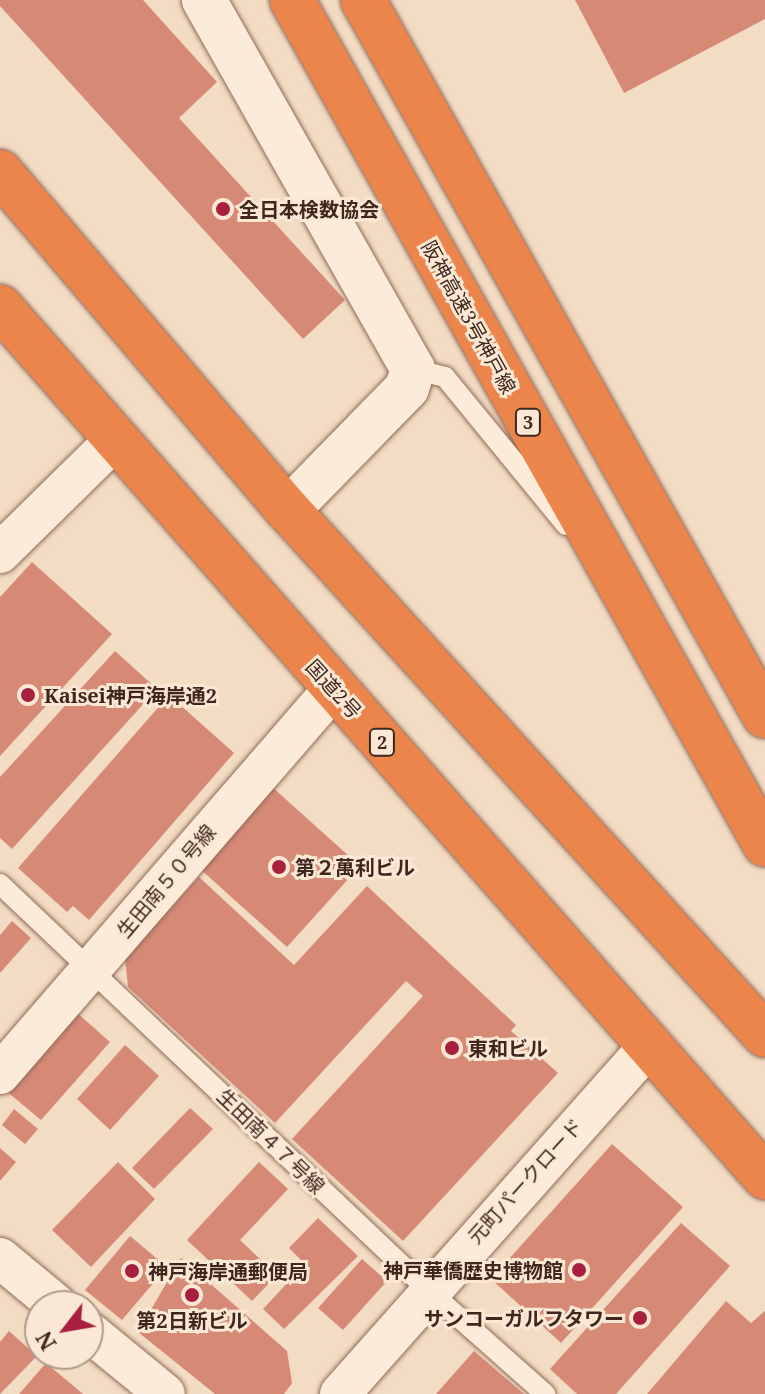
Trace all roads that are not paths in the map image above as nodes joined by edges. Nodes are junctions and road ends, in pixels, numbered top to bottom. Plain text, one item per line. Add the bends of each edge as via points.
1 (204, 0) edge
2 (292, 0) edge
3 (363, 0) edge
4 (0, 172) edge
5 (0, 307) edge
6 (413, 369) junction
7 (114, 441) junction
8 (288, 510) junction
9 (571, 532) dead end
10 (0, 553) edge
11 (334, 688) junction
12 (765, 716) edge
13 (765, 844) edge
14 (0, 884) edge
15 (91, 970) junction
16 (765, 1035) edge
17 (651, 1044) junction
18 (0, 1074) edge
19 (765, 1177) edge
20 (0, 1258) edge
21 (39, 1290) edge
22 (428, 1290) junction
23 (104, 1344) edge
24 (165, 1394) edge
25 (340, 1394) edge
26 (545, 1394) edge

1 - 6 street
2 - 13 highway, 阪神高速3号神戸線 / 3
3 - 12 highway
4 - 8 highway
5 - 7 highway, 国道2号 / 2
6 - 8 street via 407,388
6 - 9 lane via 445,377
7 - 10 street
7 - 11 highway, 国道2号 / 2
8 - 16 highway
11 - 15 street, 生田南５０号線
11 - 17 highway, 国道2号 / 2
14 - 15 lane, 生田南４７号線
15 - 18 street, 生田南５０号線
15 - 22 lane, 生田南４７号線
17 - 19 highway, 国道2号 / 2
17 - 22 street, 元町パークロード
20 - 21 street
22 - 25 street, 元町パークロード
22 - 26 lane, 生田南４７号線
23 - 24 street

